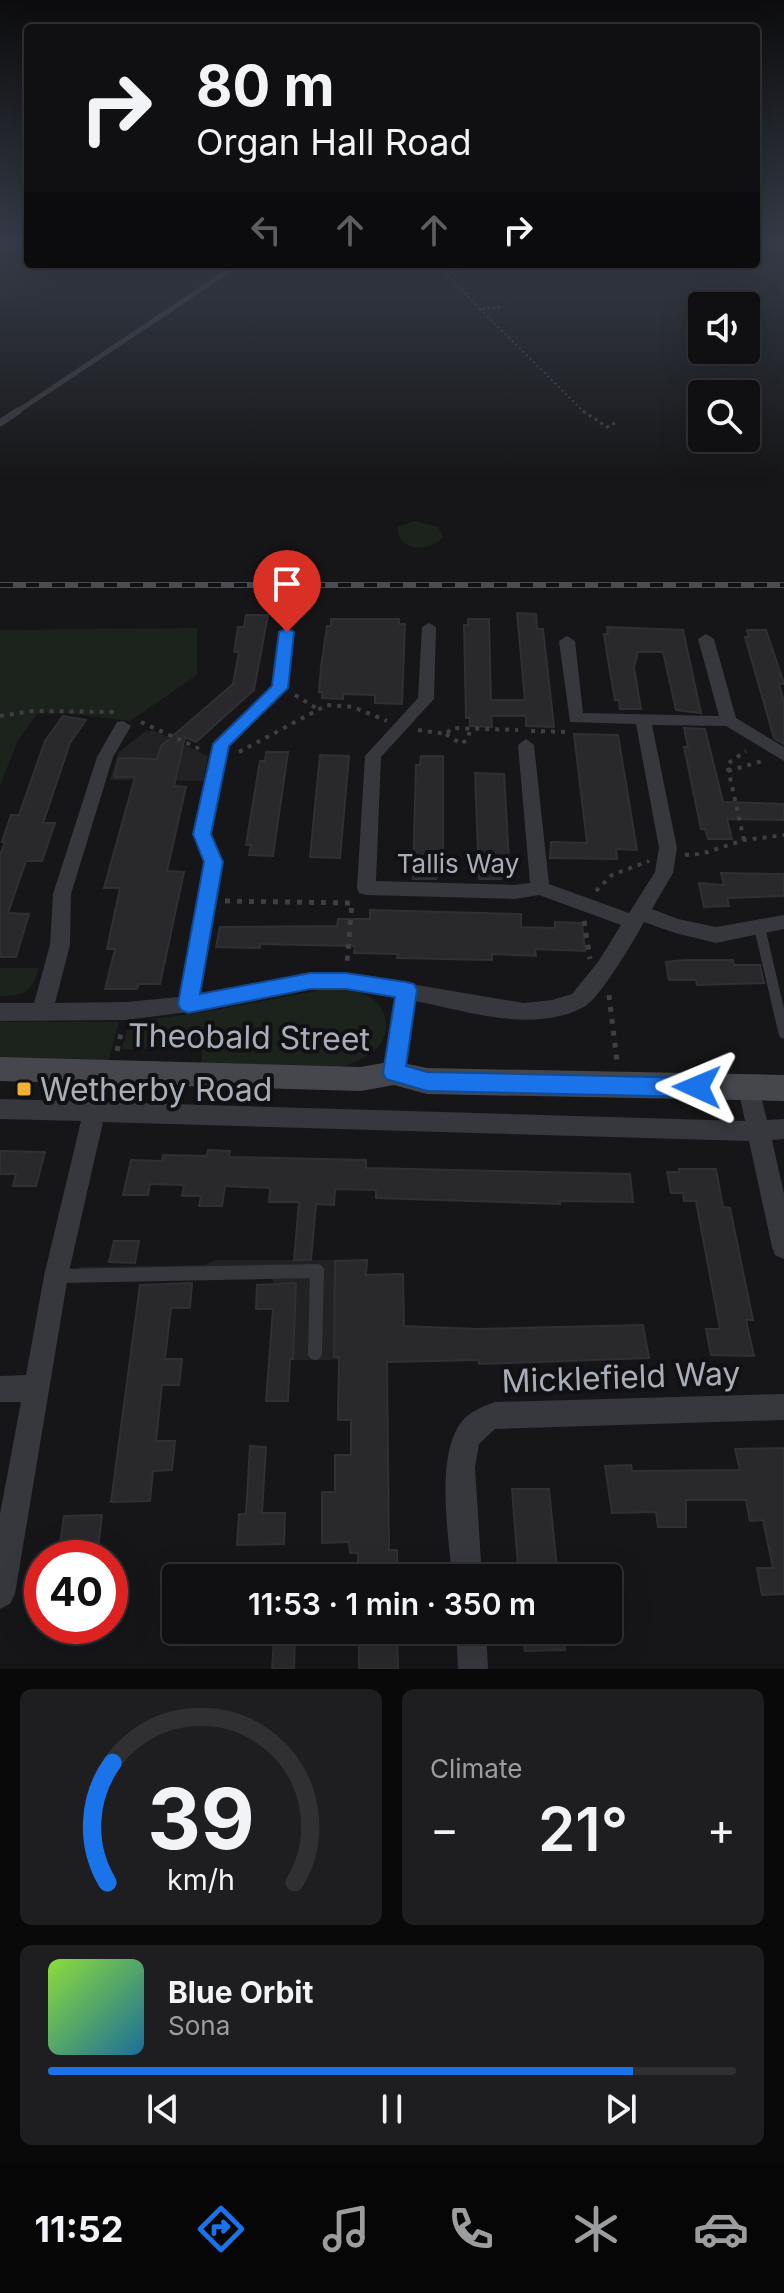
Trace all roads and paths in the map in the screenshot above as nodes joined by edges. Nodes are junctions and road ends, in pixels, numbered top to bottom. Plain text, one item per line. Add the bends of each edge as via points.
1 (150, 323) edge
2 (492, 323) edge
3 (0, 423) edge
4 (615, 423) dead end
5 (429, 627) dead end
6 (287, 632) dead end
7 (706, 639) dead end
8 (567, 641) dead end
9 (277, 693) junction
10 (316, 708) junction
11 (0, 716) edge
12 (643, 719) junction
13 (128, 720) junction
14 (729, 721) junction
15 (400, 727) junction
16 (470, 729) junction
17 (572, 732) dead end
18 (446, 734) junction
19 (760, 742) junction
20 (526, 745) dead end
21 (219, 751) junction
22 (784, 755) edge
23 (728, 771) junction
24 (744, 840) dead end
25 (540, 888) junction
26 (207, 900) junction
27 (637, 917) junction
28 (784, 922) edge
29 (759, 925) junction
30 (605, 968) junction
31 (346, 981) junction
32 (406, 990) junction
33 (188, 1004) junction
34 (0, 1012) edge
35 (42, 1012) junction
36 (784, 1033) edge
37 (0, 1069) edge
38 (394, 1073) junction
39 (620, 1086) junction
40 (749, 1088) junction
41 (784, 1088) edge
42 (0, 1109) edge
43 (94, 1111) junction
44 (784, 1129) edge
45 (757, 1131) junction
46 (784, 1247) edge
47 (56, 1276) junction
48 (315, 1353) dead end
49 (36, 1388) junction
50 (0, 1389) edge
51 (784, 1407) edge
52 (466, 1564) edge
53 (0, 1594) edge
54 (472, 1644) edge
55 (473, 1669) edge

1 - 3 lane
2 - 4 path via 587,418 607,427
5 - 15 street, Tallis Way via 426,699
6 - 9 street
7 - 14 street
8 - 12 street via 576,718
9 - 10 path via 301,696
9 - 21 street
10 - 15 path via 353,707
10 - 21 path via 240,752
11 - 13 path via 108,710
12 - 14 street
12 - 27 street via 668,848 664,873
13 - 21 path via 202,750
13 - 35 street via 105,757 62,894 60,945
14 - 19 street
15 - 18 path
15 - 25 street, Tallis Way via 373,756 366,888
16 - 17 path
16 - 18 path via 452,728
16 - 18 path via 461,744
19 - 22 street
19 - 23 path via 727,764
20 - 25 street
21 - 26 street via 202,834 214,862
22 - 23 path
23 - 24 path
25 - 27 street, Tallis Way
26 - 31 path via 352,903
26 - 33 street
27 - 29 street, Tallis Way via 716,935
27 - 30 street
28 - 29 street, Tallis Way
29 - 36 lane
30 - 32 street via 579,1000 524,1012
30 - 39 path
31 - 32 street
31 - 33 street via 310,981
32 - 38 street
33 - 35 street
34 - 35 street
37 - 38 street, Theobald Street via 361,1079
38 - 39 street, Theobald Street via 427,1081
39 - 40 street, Theobald Street
40 - 41 street, Theobald Street
40 - 45 street
42 - 43 street
43 - 45 street
43 - 47 street
44 - 45 street
45 - 46 street
47 - 48 lane via 317,1271
47 - 49 street
49 - 50 street
49 - 53 street
51 - 52 street, Micklefield Way via 495,1415 479,1422 466,1440 460,1466
54 - 55 street

